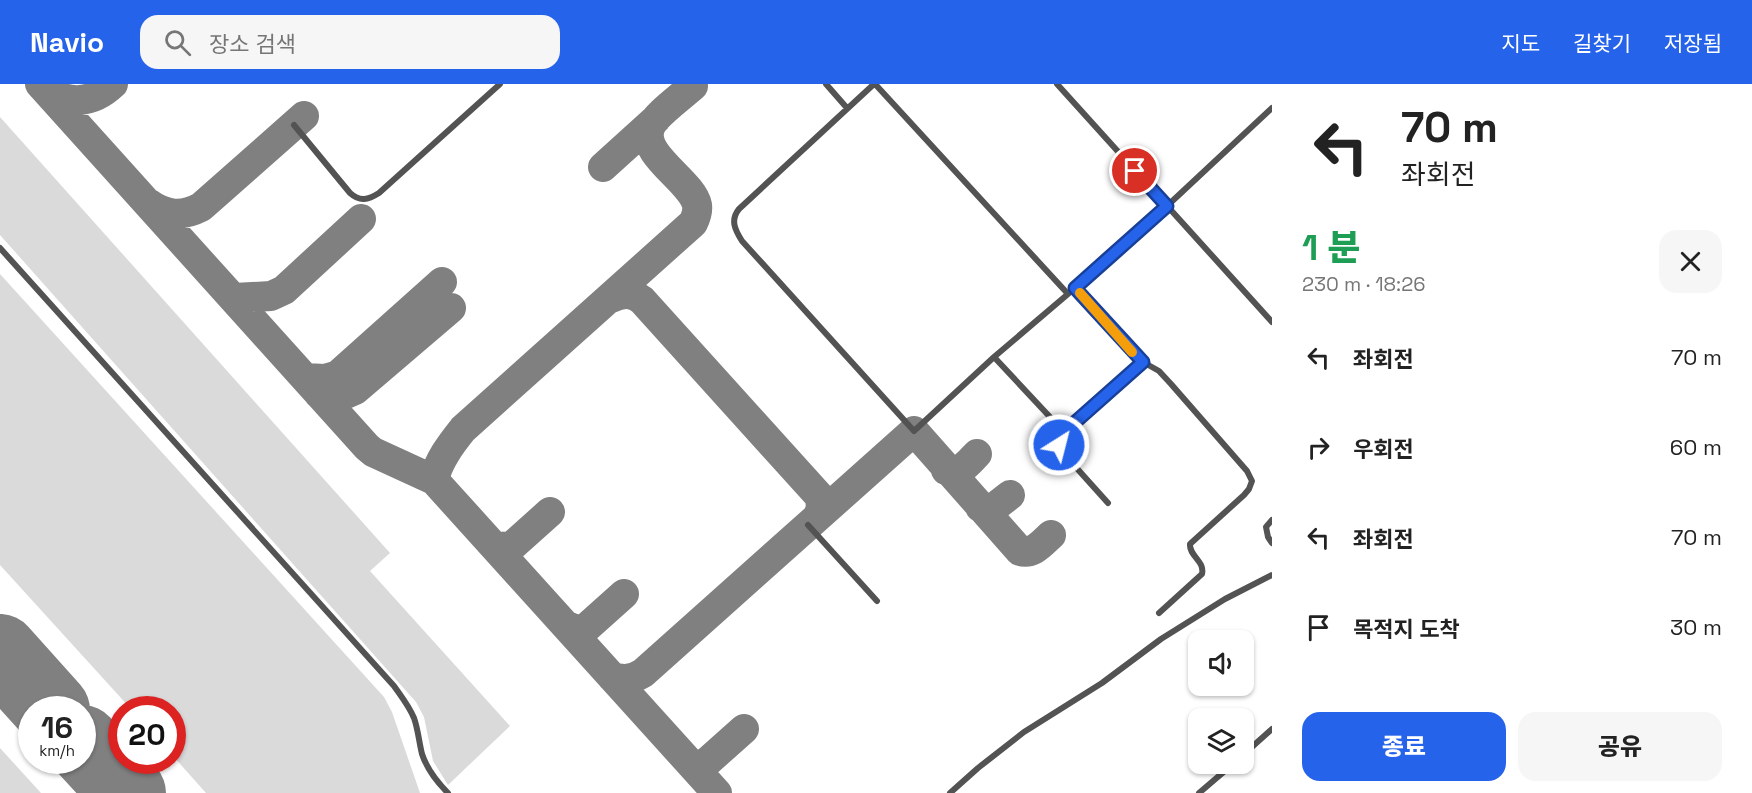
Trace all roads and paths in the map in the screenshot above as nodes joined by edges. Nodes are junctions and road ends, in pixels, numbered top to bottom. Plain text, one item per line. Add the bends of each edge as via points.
1 (500, 84) edge
2 (826, 84) edge
3 (875, 84) edge
4 (1057, 84) edge
5 (847, 108) junction
6 (1272, 108) edge
7 (294, 125) dead end
8 (1167, 206) junction
9 (0, 248) edge
10 (1075, 288) junction
11 (1068, 294) junction
12 (1272, 322) edge
13 (994, 357) junction
14 (1143, 362) junction
15 (1064, 432) junction
16 (1108, 503) dead end
17 (1272, 520) edge
18 (808, 525) dead end
19 (1272, 543) edge
20 (1272, 575) edge
21 (877, 601) dead end
22 (1159, 613) dead end
23 (1272, 729) edge
24 (1254, 745) edge
25 (1221, 774) edge
26 (448, 793) edge
27 (950, 793) edge
28 (1199, 793) edge

1 - 7 lane via 370,199 356,198 350,193
2 - 5 lane
3 - 5 lane
3 - 11 lane
4 - 8 lane
5 - 13 lane via 739,209 734,221 738,234 914,431
6 - 8 lane
8 - 10 lane
8 - 12 lane
9 - 26 lane via 394,686 414,719 428,767
10 - 11 lane
10 - 14 lane
11 - 13 lane
13 - 15 lane
14 - 15 lane
14 - 22 lane via 1171,384 1252,481 1244,495 1190,544 1190,551 1202,564 1202,574
15 - 16 lane via 1060,449
17 - 19 lane via 1266,527
18 - 21 lane
20 - 27 lane via 1170,633 1102,683 1024,732
23 - 24 lane
25 - 28 lane

